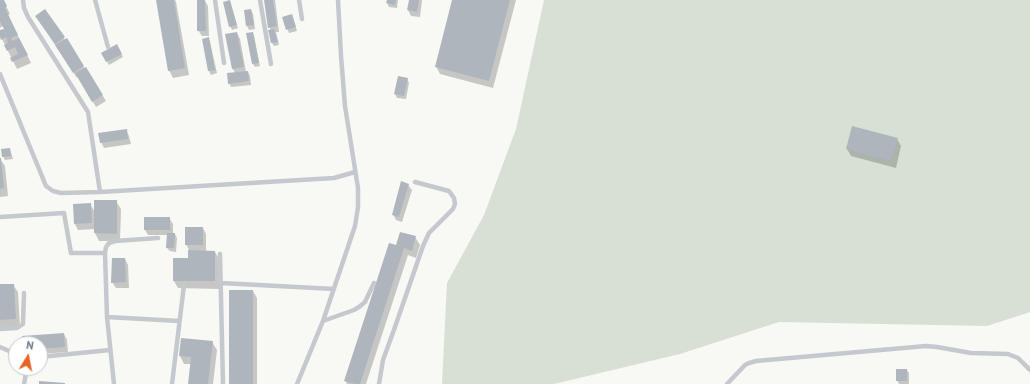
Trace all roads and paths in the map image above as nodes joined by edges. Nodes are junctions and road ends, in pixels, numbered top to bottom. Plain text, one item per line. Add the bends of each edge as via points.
1 (23, 0) edge
2 (95, 0) edge
3 (215, 0) edge
4 (260, 0) edge
5 (299, 0) edge
6 (338, 0) edge
7 (302, 19) dead end
8 (108, 47) dead end
9 (224, 63) dead end
10 (271, 64) dead end
11 (0, 74) edge
12 (355, 172) junction
13 (415, 182) dead end
14 (100, 192) junction
15 (0, 218) edge
16 (158, 238) dead end
17 (105, 253) junction
18 (220, 254) dead end
19 (220, 283) junction
20 (374, 283) dead end
21 (184, 285) dead end
22 (334, 289) junction
23 (24, 293) dead end
24 (107, 317) junction
25 (179, 320) junction
26 (323, 321) junction
27 (0, 329) edge
28 (110, 350) junction
29 (48, 356) edge
30 (1030, 370) edge
31 (114, 384) edge
32 (172, 384) edge
33 (223, 384) edge
34 (297, 384) edge
35 (379, 384) edge
36 (727, 384) edge

1 - 14 lane via 28,17 88,112
2 - 8 lane
3 - 9 lane
4 - 10 lane
5 - 7 lane
6 - 12 lane via 344,98
11 - 14 lane via 46,186 61,193
12 - 14 lane via 334,178
12 - 22 lane via 358,188 355,226
13 - 35 lane via 449,191 455,204 429,233 423,246 396,327 382,360
15 - 17 lane via 64,213 71,253
16 - 17 lane via 115,240 109,243
17 - 24 lane
18 - 19 lane
19 - 22 lane
19 - 33 lane
20 - 26 lane via 359,307
21 - 25 lane
22 - 26 lane
23 - 27 lane via 23,324 17,328
24 - 25 lane
24 - 28 lane
25 - 32 lane
26 - 34 lane
28 - 29 lane
28 - 31 lane
30 - 36 lane via 1018,358 1008,354 971,353 926,346 749,362

